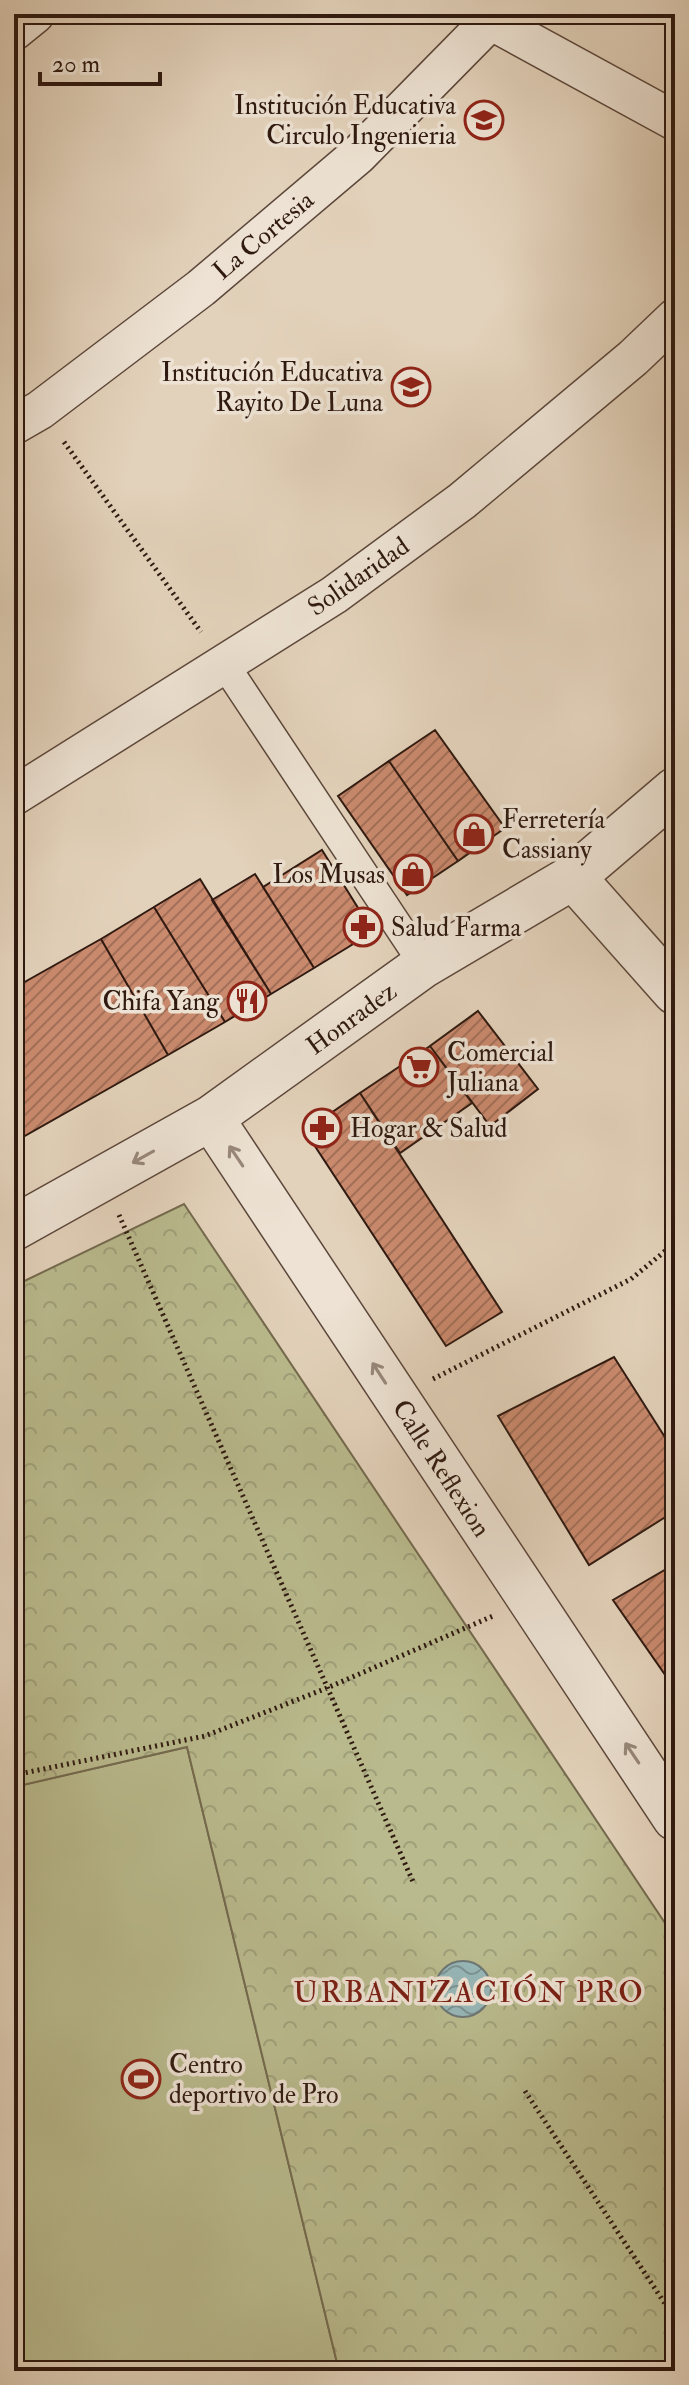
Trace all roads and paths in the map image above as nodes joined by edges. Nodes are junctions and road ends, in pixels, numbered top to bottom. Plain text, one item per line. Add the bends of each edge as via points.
1 (35, 14) edge
2 (485, 17) edge
3 (14, 31) edge
4 (675, 121) edge
5 (675, 318) edge
6 (27, 417) edge
7 (225, 665) junction
8 (675, 790) edge
9 (14, 796) edge
10 (573, 877) junction
11 (424, 965) junction
12 (675, 992) edge
13 (211, 1118) junction
14 (104, 1179) junction
15 (14, 1228) edge
16 (675, 1243) edge
17 (396, 1398) junction
18 (530, 1601) junction
19 (327, 1688) junction
20 (14, 1775) edge
21 (675, 1818) edge
22 (414, 1884) dead end
23 (525, 2091) dead end
24 (675, 2319) edge

1 - 3 street
2 - 4 street
2 - 6 street, La Cortesia via 358,155 201,288
5 - 7 street, Solidaridad via 462,501 334,595
6 - 7 path
7 - 9 street, Solidaridad
7 - 11 street
8 - 10 street, Honradez
10 - 11 street, Honradez
10 - 12 street
11 - 13 street, Honradez
13 -> 14 street, Honradez
17 -> 13 street, Calle Reflexion
14 - 15 street, Honradez
14 - 19 path
16 - 17 path via 631,1279
17 - 18 street, Calle Reflexion
18 - 19 path
21 -> 18 street, Calle Reflexion
19 - 20 path via 205,1736
19 - 22 path
23 - 24 path

